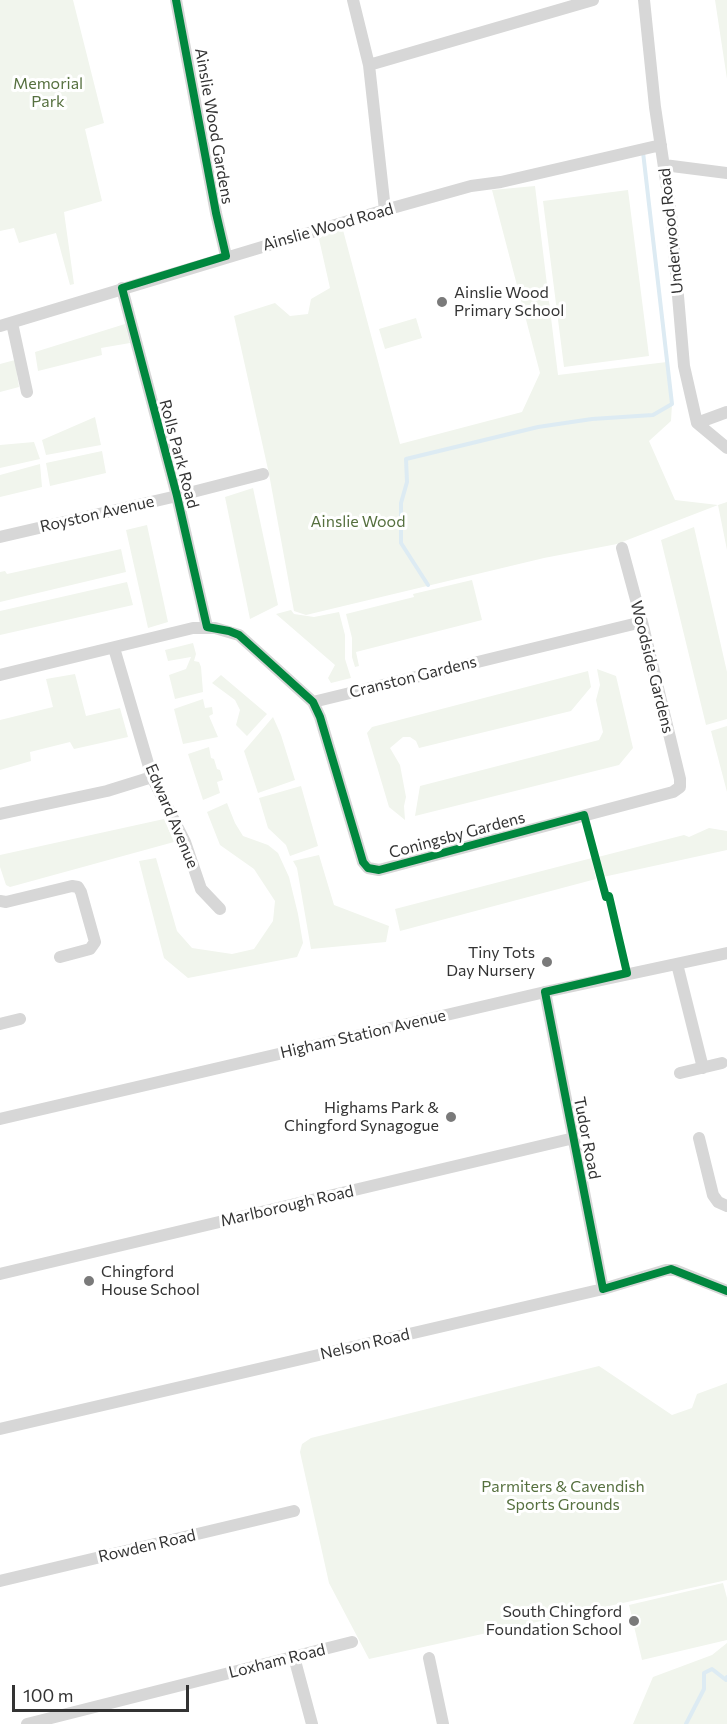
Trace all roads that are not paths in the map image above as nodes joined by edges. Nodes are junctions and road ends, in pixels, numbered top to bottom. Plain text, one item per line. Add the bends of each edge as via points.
1 (176, 0) edge
2 (353, 0) edge
3 (592, 0) edge
4 (644, 0) edge
5 (369, 65) junction
6 (661, 145) junction
7 (664, 165) junction
8 (727, 173) edge
9 (385, 210) junction
10 (226, 256) junction
11 (122, 288) junction
12 (6, 324) edge
13 (27, 392) dead end
14 (727, 412) edge
15 (696, 423) junction
16 (727, 448) edge
17 (263, 474) dead end
18 (177, 496) junction
19 (0, 537) edge
20 (622, 548) dead end
21 (642, 622) junction
22 (207, 627) junction
23 (114, 648) junction
24 (0, 675) edge
25 (313, 702) junction
26 (152, 777) junction
27 (680, 787) joint
28 (0, 814) edge
29 (0, 902) edge
30 (220, 909) dead end
31 (727, 953) edge
32 (60, 957) dead end
33 (677, 964) junction
34 (545, 992) junction
35 (20, 1019) dead end
36 (0, 1024) edge
37 (722, 1063) dead end
38 (703, 1068) junction
39 (680, 1073) dead end
40 (0, 1119) edge
41 (574, 1138) junction
42 (699, 1138) dead end
43 (727, 1206) edge
44 (0, 1274) edge
45 (603, 1289) junction
46 (727, 1291) edge
47 (0, 1429) edge
48 (294, 1511) dead end
49 (0, 1581) edge
50 (352, 1642) dead end
51 (294, 1657) junction
52 (429, 1658) dead end
53 (30, 1724) edge
54 (312, 1724) edge
55 (442, 1724) edge

1 - 10 street, Ainslie Wood Gardens
2 - 5 street
3 - 5 street
4 - 6 street, Underwood Road
5 - 9 street
6 - 7 street, Underwood Road
6 - 9 street, Ainslie Wood Road via 471,186
7 - 8 street
7 - 15 street, Underwood Road via 684,366
9 - 10 street, Ainslie Wood Road
10 - 11 street, Ainslie Wood Road
11 - 12 street, Ainslie Wood Road
11 - 18 street, Rolls Park Road
12 - 13 street
14 - 15 street
15 - 16 street
17 - 18 street, Royston Avenue
18 - 19 street, Royston Avenue
18 - 22 street, Rolls Park Road
20 - 21 street, Woodside Gardens
21 - 25 street, Cranston Gardens
21 - 27 street, Woodside Gardens
22 - 23 street
22 - 25 street via 239,635
23 - 24 street
23 - 26 street, Edward Avenue
25 - 27 street, Coningsby Gardens via 363,862 374,870
26 - 28 street
26 - 30 street, Edward Avenue via 185,842 201,889
29 - 32 street via 78,887 94,942 90,949
31 - 33 street, Higham Station Avenue
33 - 34 street, Higham Station Avenue
33 - 38 street
34 - 40 street, Higham Station Avenue
34 - 41 street, Tudor Road
35 - 36 street
37 - 38 street
38 - 39 street
41 - 44 street, Marlborough Road
41 - 45 street, Tudor Road
42 - 43 street via 713,1195 717,1202
45 - 46 street, Nelson Road via 671,1269
45 - 47 street, Nelson Road
48 - 49 street, Rowden Road
50 - 51 street, Loxham Road
51 - 53 street, Loxham Road
51 - 54 street
52 - 55 street

